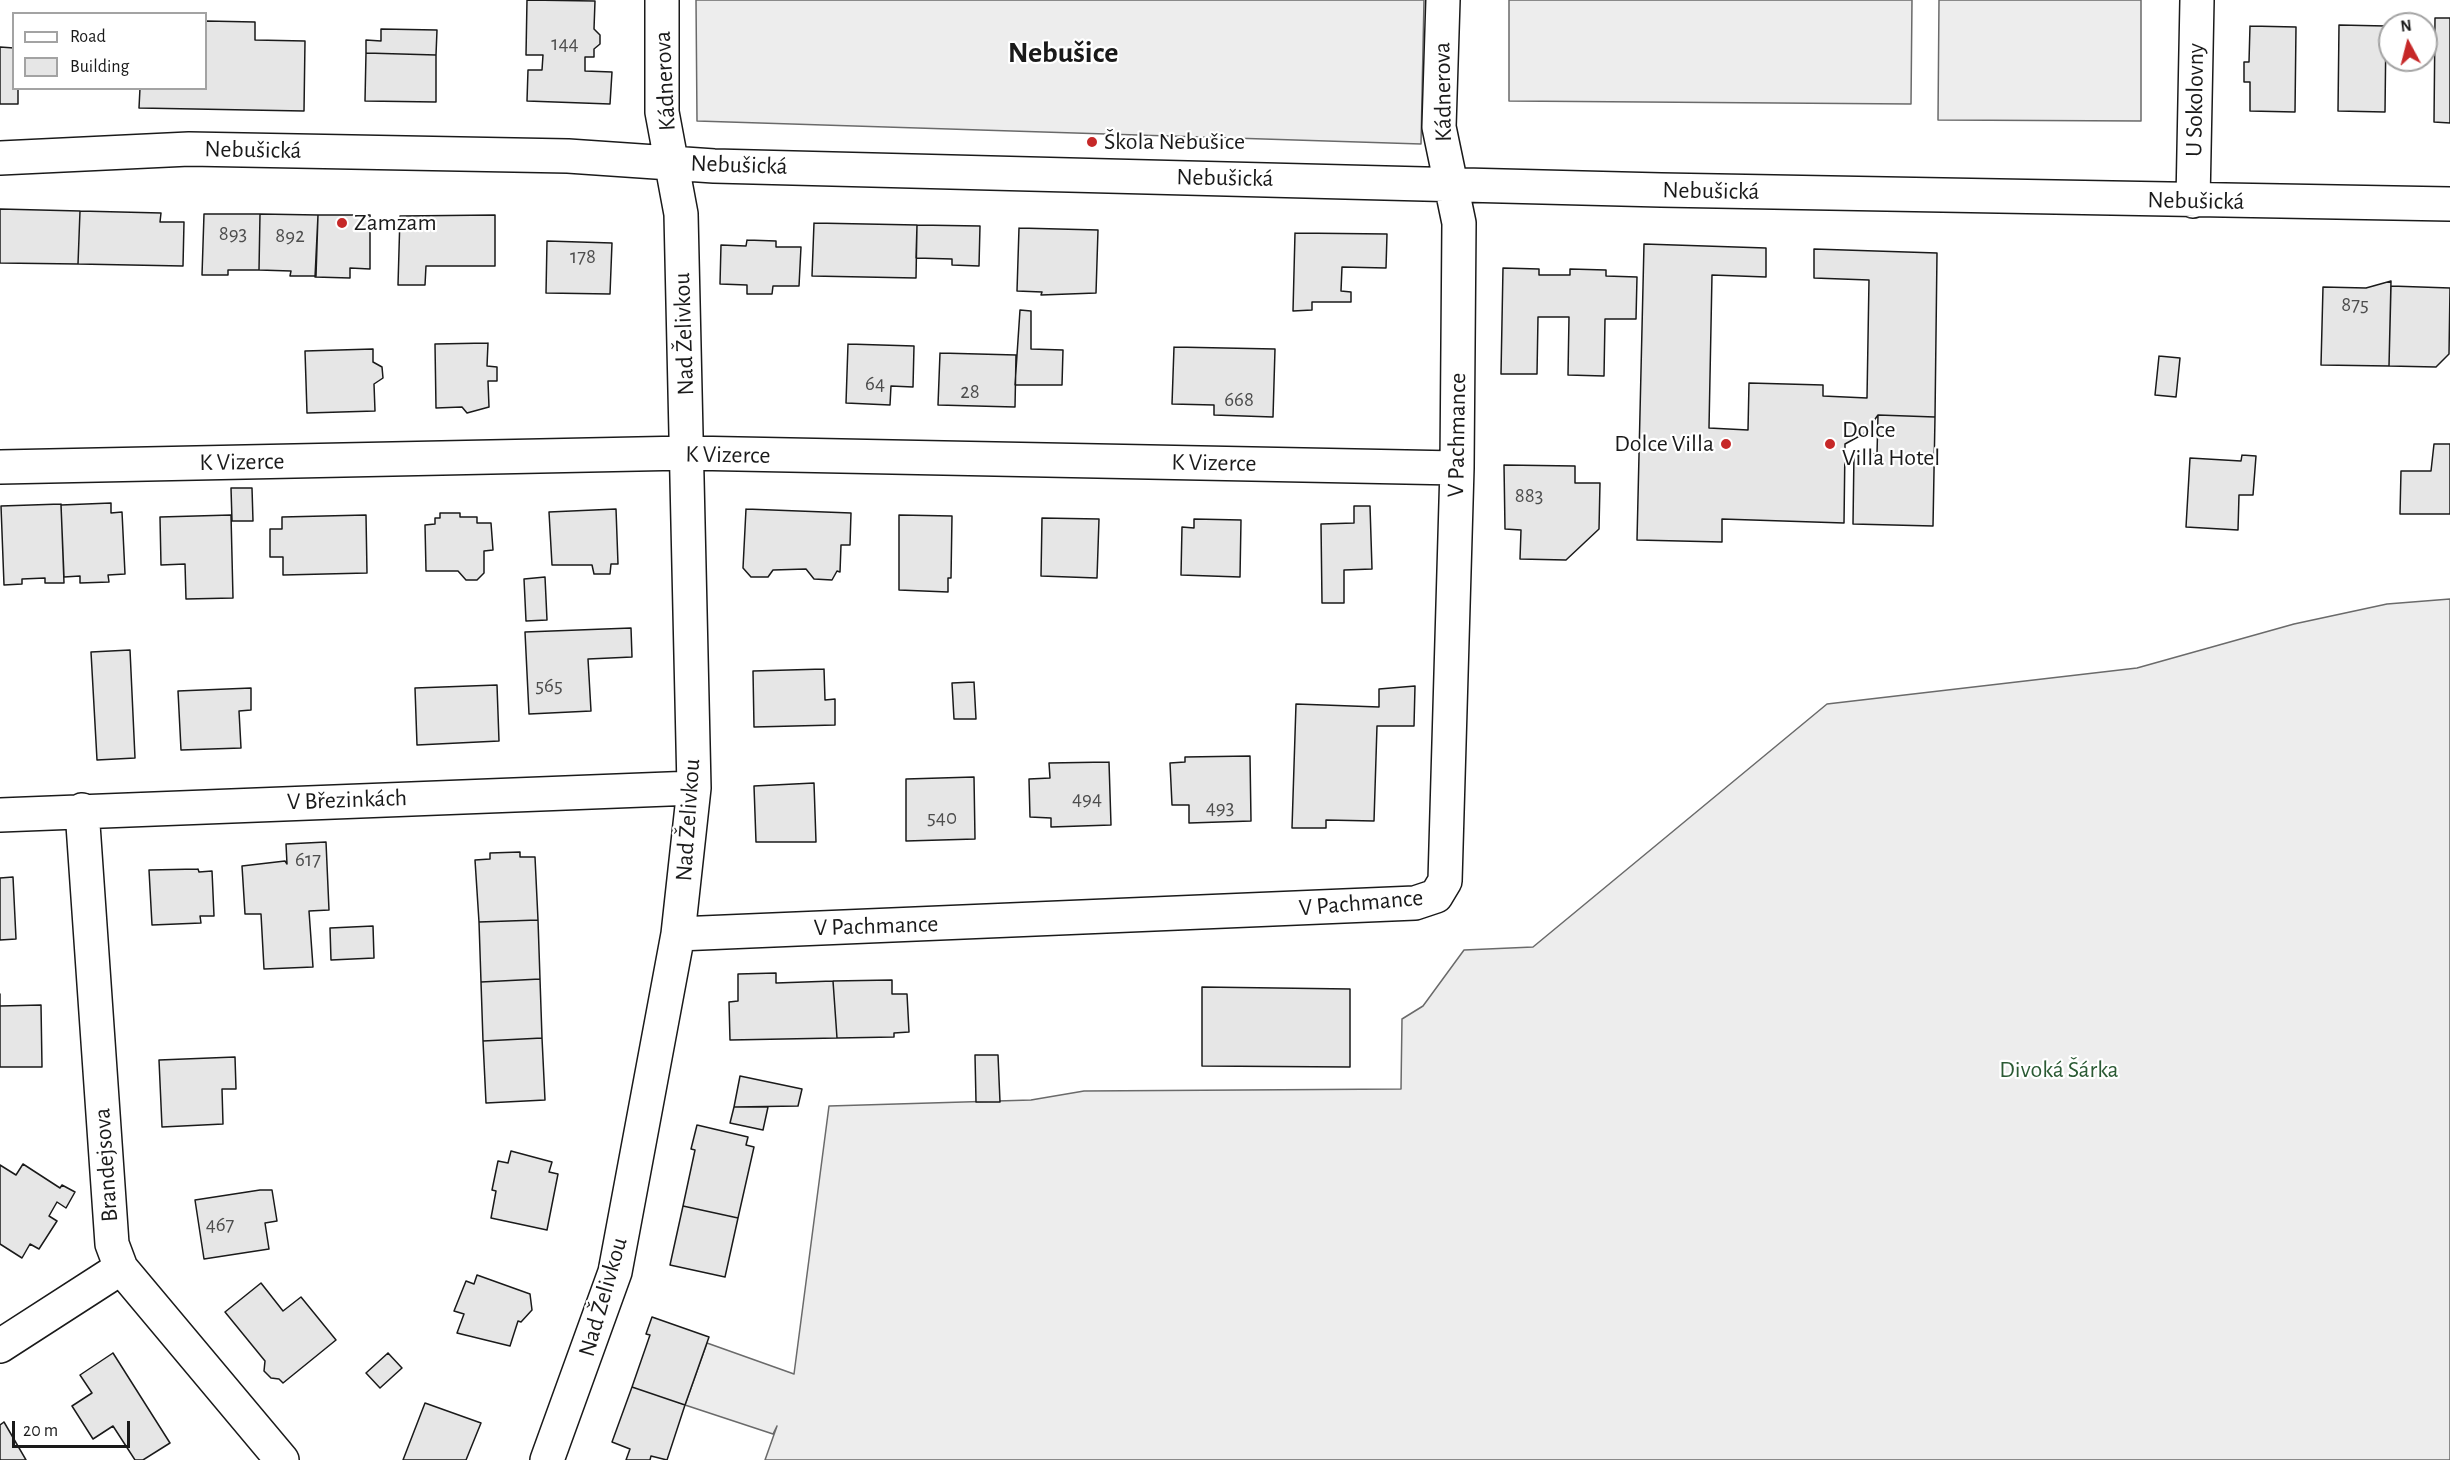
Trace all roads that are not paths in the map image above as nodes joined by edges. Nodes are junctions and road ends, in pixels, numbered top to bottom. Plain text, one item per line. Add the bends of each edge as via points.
1 (662, 0) edge
2 (1443, 0) edge
3 (2197, 0) edge
4 (0, 158) edge
5 (671, 162) junction
6 (1451, 184) junction
7 (2193, 201) junction
8 (2450, 204) edge
9 (687, 453) junction
10 (0, 466) edge
11 (1457, 468) junction
12 (694, 788) junction
13 (82, 810) junction
14 (0, 814) edge
15 (678, 934) junction
16 (121, 1269) junction
17 (0, 1346) edge
18 (282, 1460) edge
19 (547, 1460) edge

1 - 5 street, Kádnerova via 662,112
2 - 6 street, Kádnerova via 1439,127
3 - 7 street, U Sokolovny
4 - 5 street, Nebušická via 189,148 568,156
5 - 6 street, Nebušická
5 - 9 street, Nad Želivkou via 681,214
6 - 7 street, Nebušická
6 - 11 street, V Pachmance via 1459,223
7 - 8 street, Nebušická
9 - 10 street, K Vizerce
9 - 11 street, K Vizerce
9 - 12 street, Nad Želivkou
11 - 15 street, V Pachmance via 1445,881 1436,896 1415,903
12 - 13 street, V Březinkách
12 - 15 street, Nad Želivkou
13 - 14 street, V Březinkách
13 - 16 street, Brandejsova via 112,1244
15 - 19 street, Nad Želivkou via 615,1272
16 - 17 street
16 - 18 street, Brandejsova

